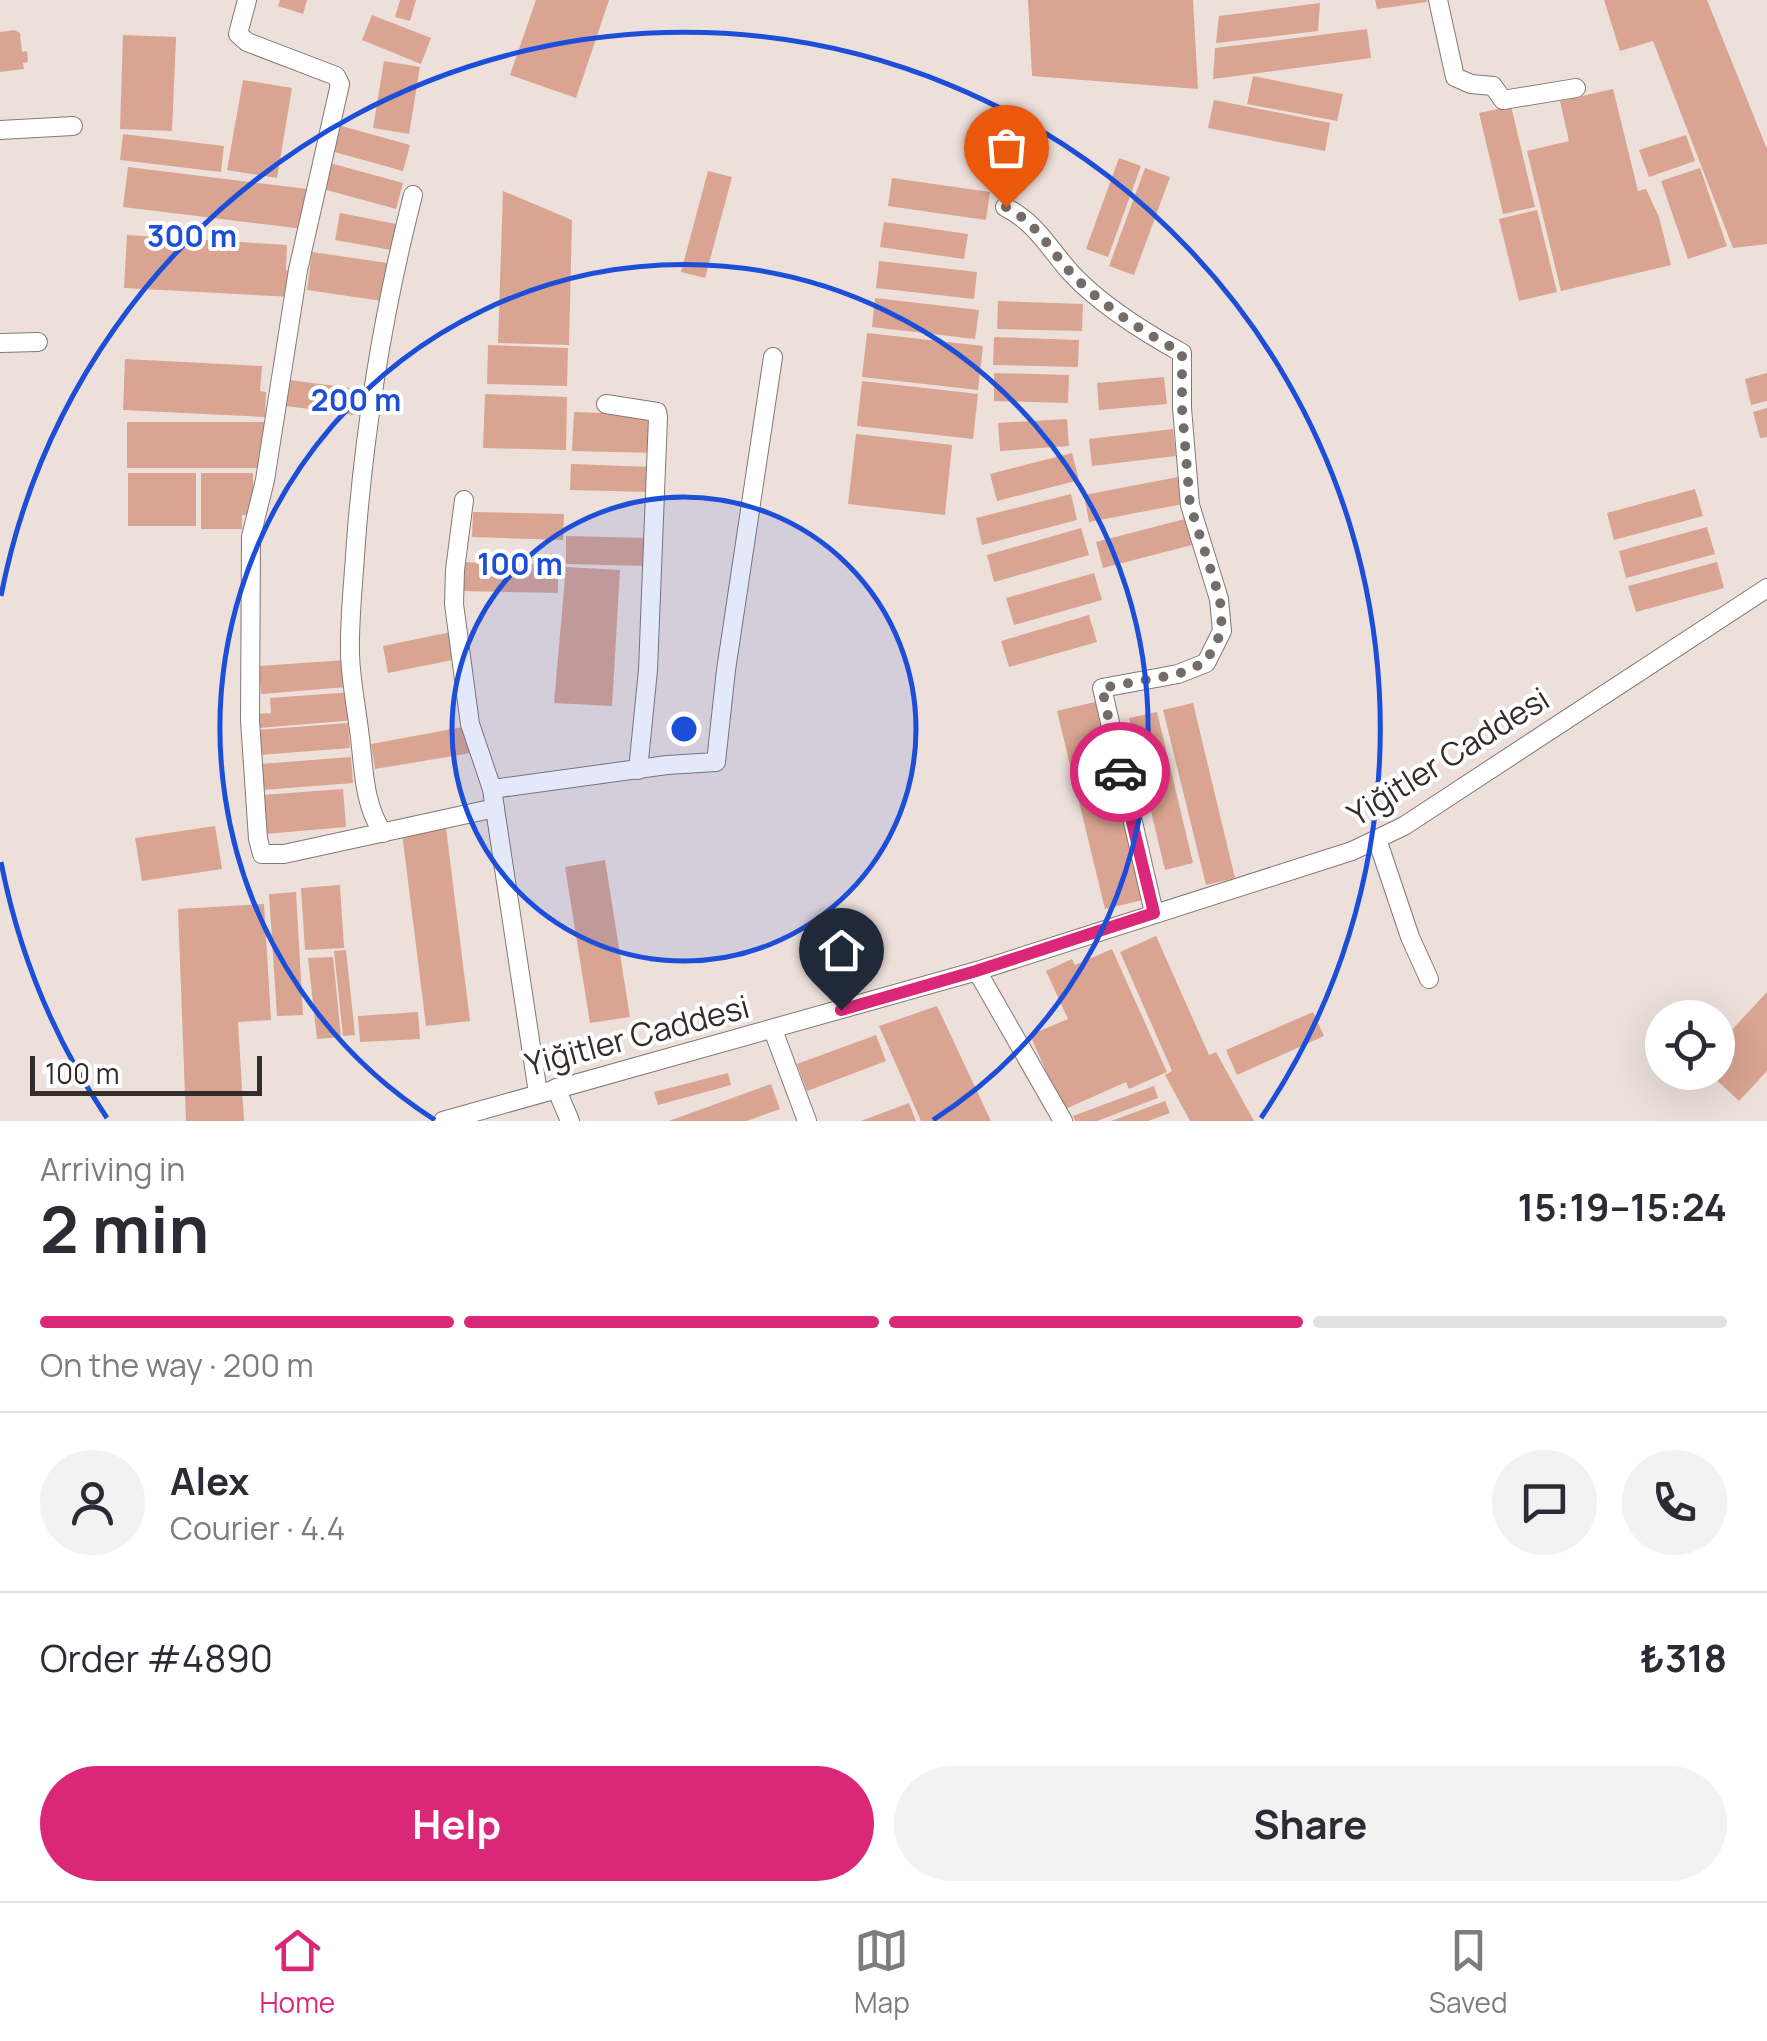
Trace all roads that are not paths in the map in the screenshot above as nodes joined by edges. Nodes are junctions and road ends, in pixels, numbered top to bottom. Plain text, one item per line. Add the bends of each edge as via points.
1 (247, 0) edge
2 (1438, 0) edge
3 (1576, 88) dead end
4 (72, 126) dead end
5 (0, 130) edge
6 (413, 196) dead end
7 (1006, 207) dead end
8 (38, 342) dead end
9 (0, 343) edge
10 (774, 357) dead end
11 (606, 404) dead end
12 (464, 500) dead end
13 (1767, 588) edge
14 (638, 770) junction
15 (492, 789) junction
16 (495, 808) junction
17 (382, 833) junction
18 (1376, 839) junction
19 (1154, 913) junction
20 (976, 971) junction
21 (1429, 979) dead end
22 (773, 1030) junction
23 (547, 1090) junction
24 (443, 1121) edge
25 (570, 1121) edge
26 (807, 1121) edge
27 (1063, 1121) edge

1 - 17 street via 238,34 336,76 340,84 298,270 252,537 250,720 258,839 262,854 284,854
2 - 3 street via 1456,77 1493,86 1503,100
4 - 5 street
6 - 17 street via 371,408 353,590 350,655 370,814
7 - 19 street via 1026,217 1074,277 1182,353 1190,505 1220,599 1222,631 1206,662 1102,688
8 - 9 street
10 - 14 street via 716,762
11 - 14 street via 658,416
12 - 15 street via 454,604 470,724
13 - 18 street, Yiğitler Caddesi
14 - 15 street
15 - 16 street
16 - 17 street
16 - 23 street
18 - 19 street, Yiğitler Caddesi
18 - 21 street
19 - 20 street, Yiğitler Caddesi
20 - 22 street, Yiğitler Caddesi
20 - 27 street
22 - 23 street, Yiğitler Caddesi
22 - 26 street
23 - 24 street, Yiğitler Caddesi
23 - 25 street

